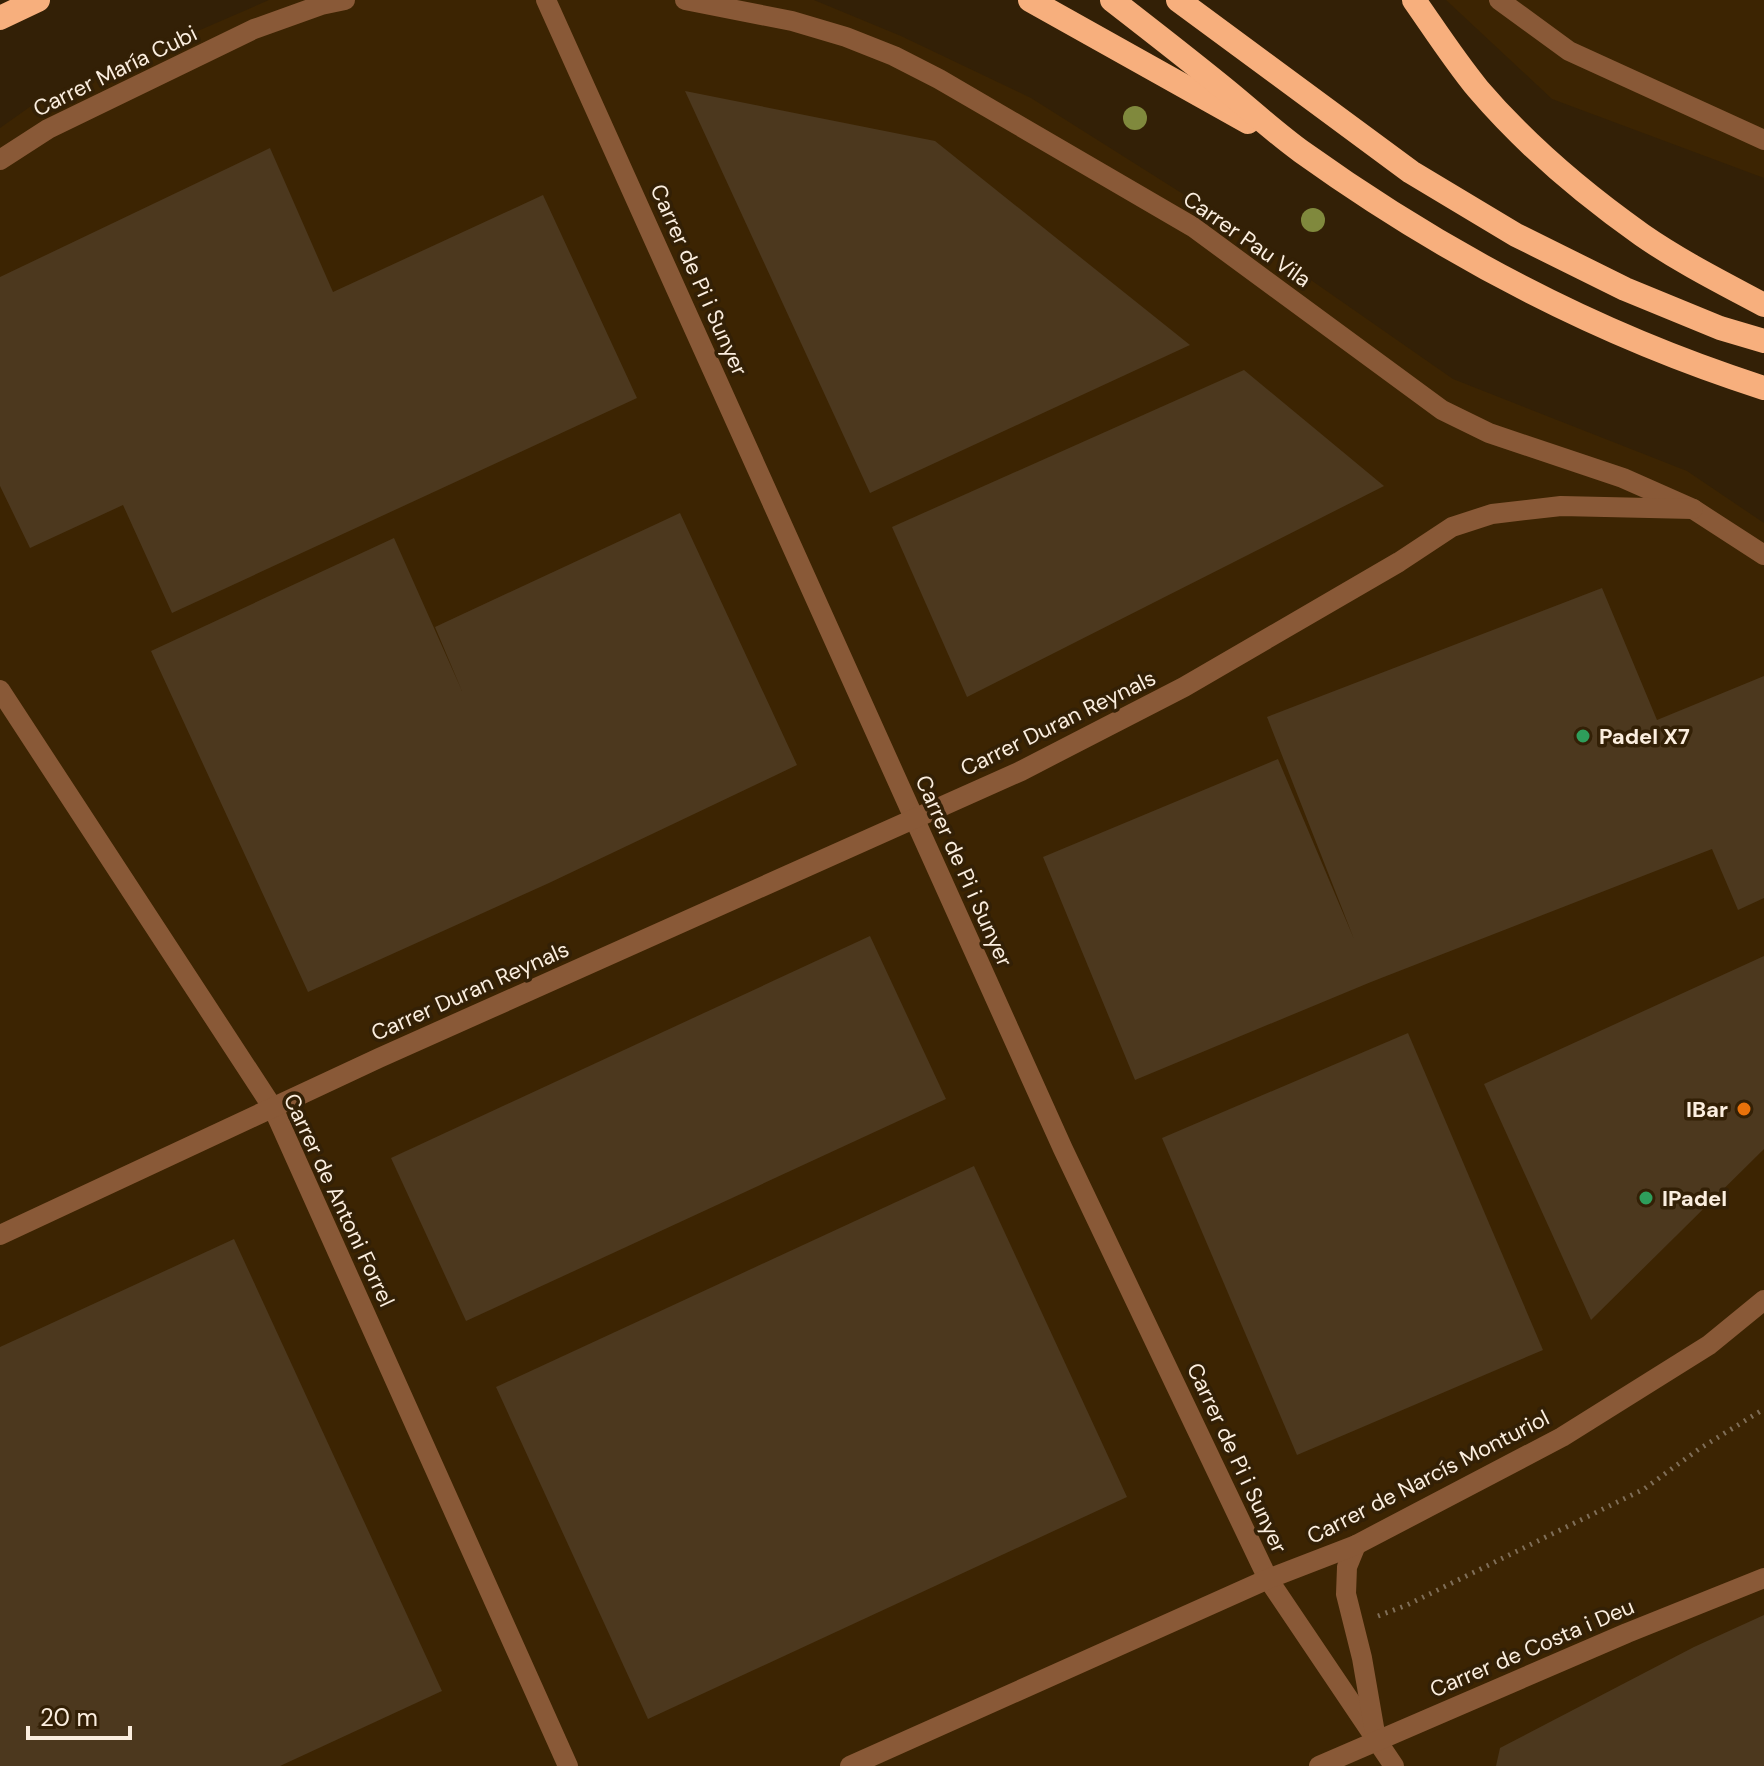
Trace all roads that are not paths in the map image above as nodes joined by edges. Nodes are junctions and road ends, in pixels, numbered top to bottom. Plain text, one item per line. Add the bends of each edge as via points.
1 (38, 0) edge
2 (345, 0) edge
3 (546, 0) edge
4 (685, 0) edge
5 (1030, 0) edge
6 (1112, 0) edge
7 (1178, 0) edge
8 (1414, 0) edge
9 (1499, 0) edge
10 (0, 18) edge
11 (1764, 140) edge
12 (1299, 150) junction
13 (0, 160) edge
14 (1764, 305) edge
15 (1764, 341) edge
16 (1764, 388) edge
17 (1693, 509) junction
18 (1764, 555) edge
19 (0, 690) edge
20 (913, 818) junction
21 (273, 1108) junction
22 (0, 1235) edge
23 (1764, 1300) edge
24 (1356, 1545) junction
25 (1764, 1578) edge
26 (1268, 1579) junction
27 (1377, 1741) junction
28 (568, 1766) edge
29 (850, 1766) edge
30 (1319, 1766) edge
31 (1394, 1766) edge

1 - 10 highway
2 - 13 street, Carrer María Cubi via 254,29 48,129
3 - 20 street, Carrer de Pi i Sunyer
4 - 17 street, Carrer Pau Vila via 792,21 894,56 1193,227 1442,410 1489,433 1623,478
5 - 12 highway
6 - 12 highway
7 - 15 highway via 1411,172 1516,235 1625,289
8 - 14 highway via 1479,90 1542,153 1643,236
9 - 11 street via 1569,51
12 - 16 highway via 1420,229 1531,292 1648,346
17 - 18 street, Carrer Pau Vila
17 - 20 street, Carrer Duran Reynals via 1548,507 1492,514 1452,527 1184,687 1021,771
19 - 21 street, Carrer de Antoni Forrel
20 - 21 street, Carrer Duran Reynals
20 - 26 street, Carrer de Pi i Sunyer
21 - 22 street, Carrer Duran Reynals
21 - 28 street, Carrer de Antoni Forrel
23 - 24 street, Carrer de Narcís Monturiol via 1709,1345 1562,1437
24 - 26 street, Carrer de Narcís Monturiol
24 - 27 street via 1347,1567 1346,1594
25 - 27 street, Carrer de Costa i Deu
26 - 27 street, Carrer de Pi i Sunyer
26 - 29 street, Carrer de Narcís Monturiol
27 - 30 street, Carrer de Costa i Deu
27 - 31 street, Carrer de Pi i Sunyer

